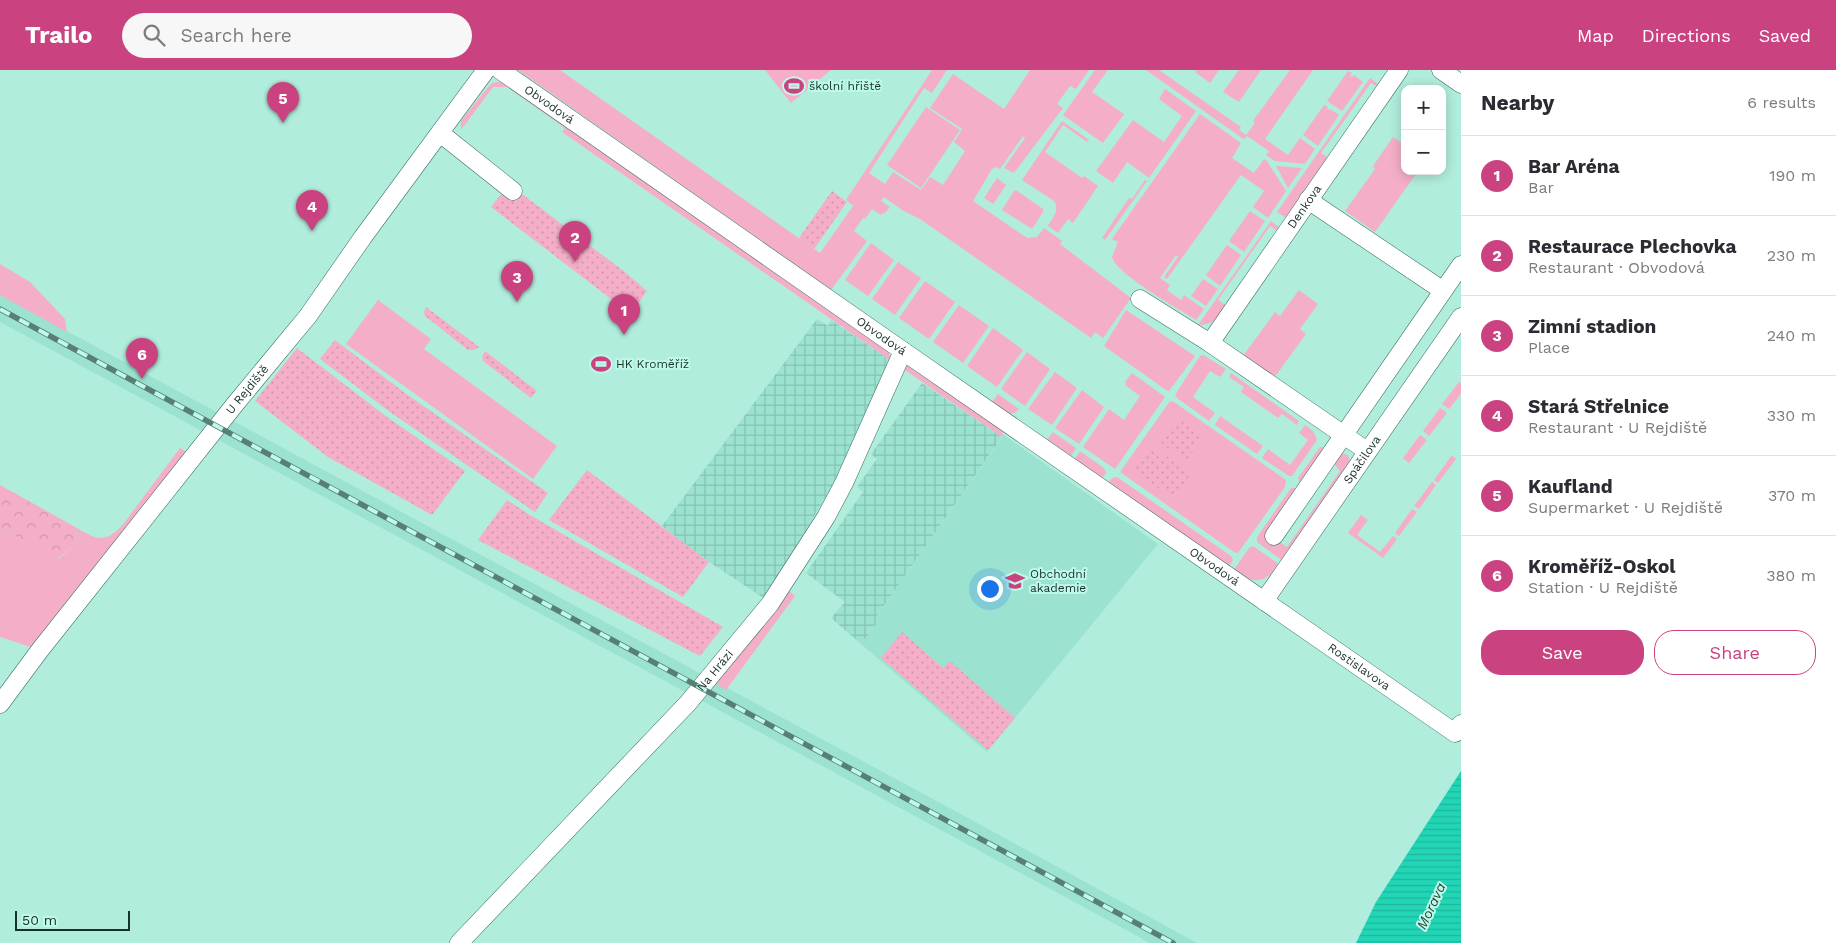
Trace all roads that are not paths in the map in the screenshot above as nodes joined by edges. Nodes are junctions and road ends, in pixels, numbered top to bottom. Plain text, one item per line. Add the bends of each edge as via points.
1 (486, 70) edge
2 (500, 70) edge
3 (1399, 70) edge
4 (1441, 70) edge
5 (1461, 84) edge
6 (440, 133) junction
7 (513, 191) dead end
8 (1308, 200) junction
9 (1461, 265) edge
10 (1442, 290) junction
11 (1140, 299) dead end
12 (1461, 317) edge
13 (1210, 343) junction
14 (903, 351) junction
15 (1343, 435) junction
16 (1367, 451) junction
17 (1274, 536) dead end
18 (1264, 601) junction
19 (0, 704) edge
20 (1458, 728) edge
21 (459, 943) edge

1 - 6 street, U Rejdiště
2 - 14 street, Obvodová
3 - 8 street, Denkova
4 - 5 street
6 - 7 street
6 - 19 street, U Rejdiště via 308,316
8 - 10 street
8 - 13 street, Denkova
9 - 10 street
10 - 15 street
11 - 13 street
12 - 16 street, Spáčilova
13 - 15 street
14 - 18 street, Obvodová
14 - 21 street, Na Hrázi via 844,483 770,604 688,703
15 - 16 street
15 - 17 street
16 - 18 street, Spáčilova
18 - 20 street, Rostislavova

